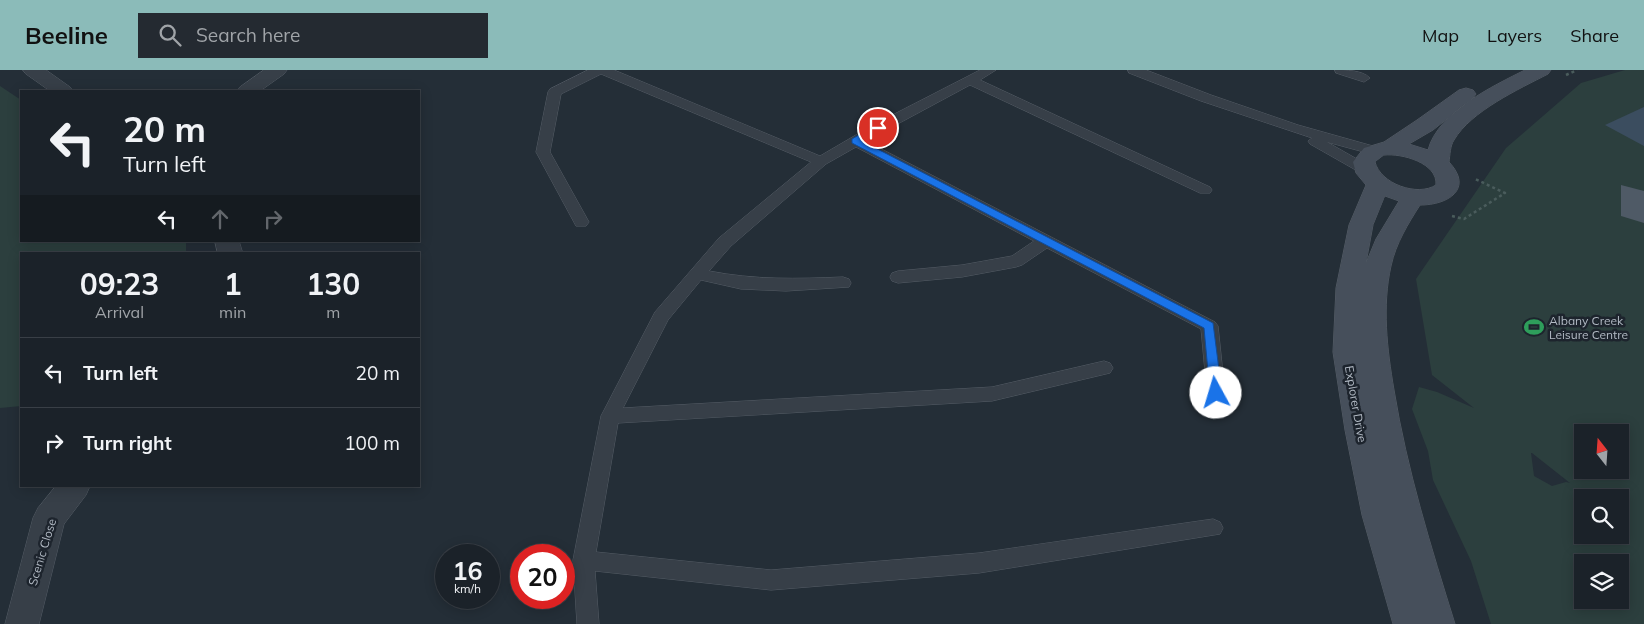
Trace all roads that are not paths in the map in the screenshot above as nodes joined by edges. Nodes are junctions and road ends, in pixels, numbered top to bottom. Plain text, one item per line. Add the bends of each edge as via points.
1 (33, 70) edge
2 (277, 70) edge
3 (598, 70) edge
4 (603, 70) edge
5 (990, 70) edge
6 (1134, 70) edge
7 (1341, 70) edge
8 (1504, 70) edge
9 (1542, 70) edge
10 (1364, 78) dead end
11 (971, 81) junction
12 (62, 90) edge
13 (248, 90) edge
14 (1293, 128) junction
15 (855, 141) junction
16 (821, 161) junction
17 (1377, 163) junction
18 (1437, 164) junction
19 (1205, 190) dead end
20 (1414, 196) junction
21 (581, 222) dead end
22 (1046, 241) junction
23 (698, 274) junction
24 (898, 277) dead end
25 (843, 283) dead end
26 (1104, 368) dead end
27 (1216, 393) dead end
28 (610, 416) junction
29 (75, 487) edge
30 (1214, 528) dead end
31 (584, 560) junction
32 (22, 624) edge
33 (588, 624) edge
34 (1410, 624) edge
35 (1438, 624) edge

1 - 12 street
2 - 13 street
3 - 21 lane via 555,92 543,152
4 - 16 lane
5 - 11 lane
6 - 14 lane
7 - 10 lane
8 - 17 street via 1407,135
9 - 18 street via 1504,89 1452,128 1442,142
11 - 15 lane
11 - 19 lane
14 - 17 lane
14 - 17 lane
15 - 16 lane
15 - 22 lane
16 - 23 lane via 725,242
17 - 18 street via 1414,152
17 - 20 street via 1401,194
17 - 34 street, Explorer Drive via 1349,288 1347,352 1378,515
18 - 20 street via 1448,178 1449,185 1445,191 1433,196
20 - 35 street, Explorer Drive via 1390,232 1378,267 1373,306 1374,350 1383,420 1405,516
22 - 24 lane via 1016,261 962,271
22 - 27 lane via 1209,326
23 - 25 lane via 741,284
23 - 28 lane via 661,316
26 - 28 lane via 992,394
28 - 31 lane
29 - 32 street, Scenic Close via 49,518
30 - 31 lane via 979,563 771,580
31 - 33 lane

